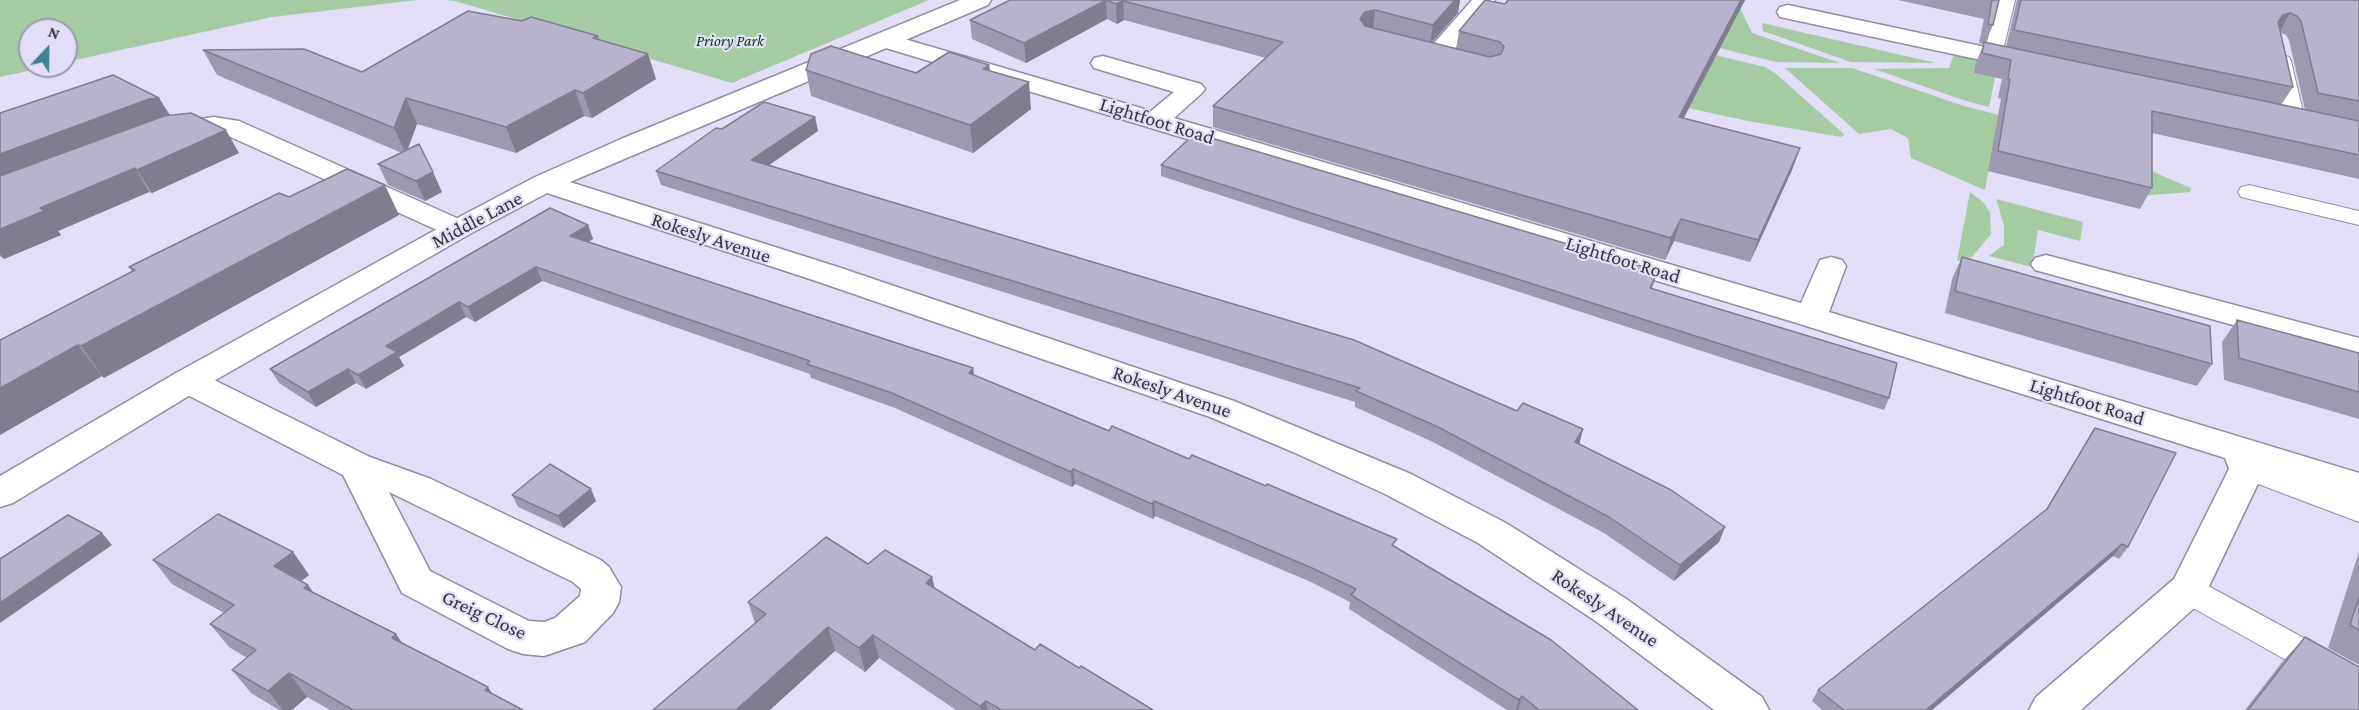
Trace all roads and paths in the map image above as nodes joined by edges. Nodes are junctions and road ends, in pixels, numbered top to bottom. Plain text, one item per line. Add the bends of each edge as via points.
1 (980, 0) edge
2 (1484, 0) edge
3 (2006, 0) edge
4 (1788, 12) dead end
5 (884, 40) junction
6 (2278, 40) edge
7 (1437, 55) edge
8 (1993, 56) junction
9 (1103, 63) dead end
10 (2048, 67) edge
11 (1156, 120) junction
12 (2294, 120) edge
13 (151, 138) edge
14 (545, 183) junction
15 (2249, 192) dead end
16 (2359, 218) edge
17 (458, 229) junction
18 (2046, 264) dead end
19 (1831, 266) dead end
20 (1811, 317) junction
21 (2359, 349) edge
22 (188, 381) junction
23 (2243, 459) junction
24 (357, 466) junction
25 (2359, 487) edge
26 (0, 493) edge
27 (2359, 511) edge
28 (2188, 590) junction
29 (2359, 684) edge
30 (1747, 710) edge
31 (2051, 710) edge

1 - 5 street, Middle Lane
2 - 7 street
3 - 8 lane
4 - 8 street
5 - 11 street, Lightfoot Road
5 - 14 street, Middle Lane
6 - 12 lane
8 - 10 street
9 - 11 street via 1192,89
11 - 20 street, Lightfoot Road
13 - 17 street via 192,126 230,127
14 - 17 street, Middle Lane
14 - 30 street, Rokesly Avenue via 1126,376 1306,443 1398,484 1492,533 1611,610
15 - 16 lane
17 - 22 street, Middle Lane
18 - 21 street
19 - 20 street
20 - 23 street, Lightfoot Road
22 - 24 street, Greig Close
22 - 26 street, Middle Lane
23 - 25 street, Lightfoot Road
23 - 27 lane
23 - 28 street
24 - 24 street, Greig Close via 418,489 587,571 601,587 599,602 570,630 544,639 522,637 416,582
28 - 29 lane
28 - 31 street

